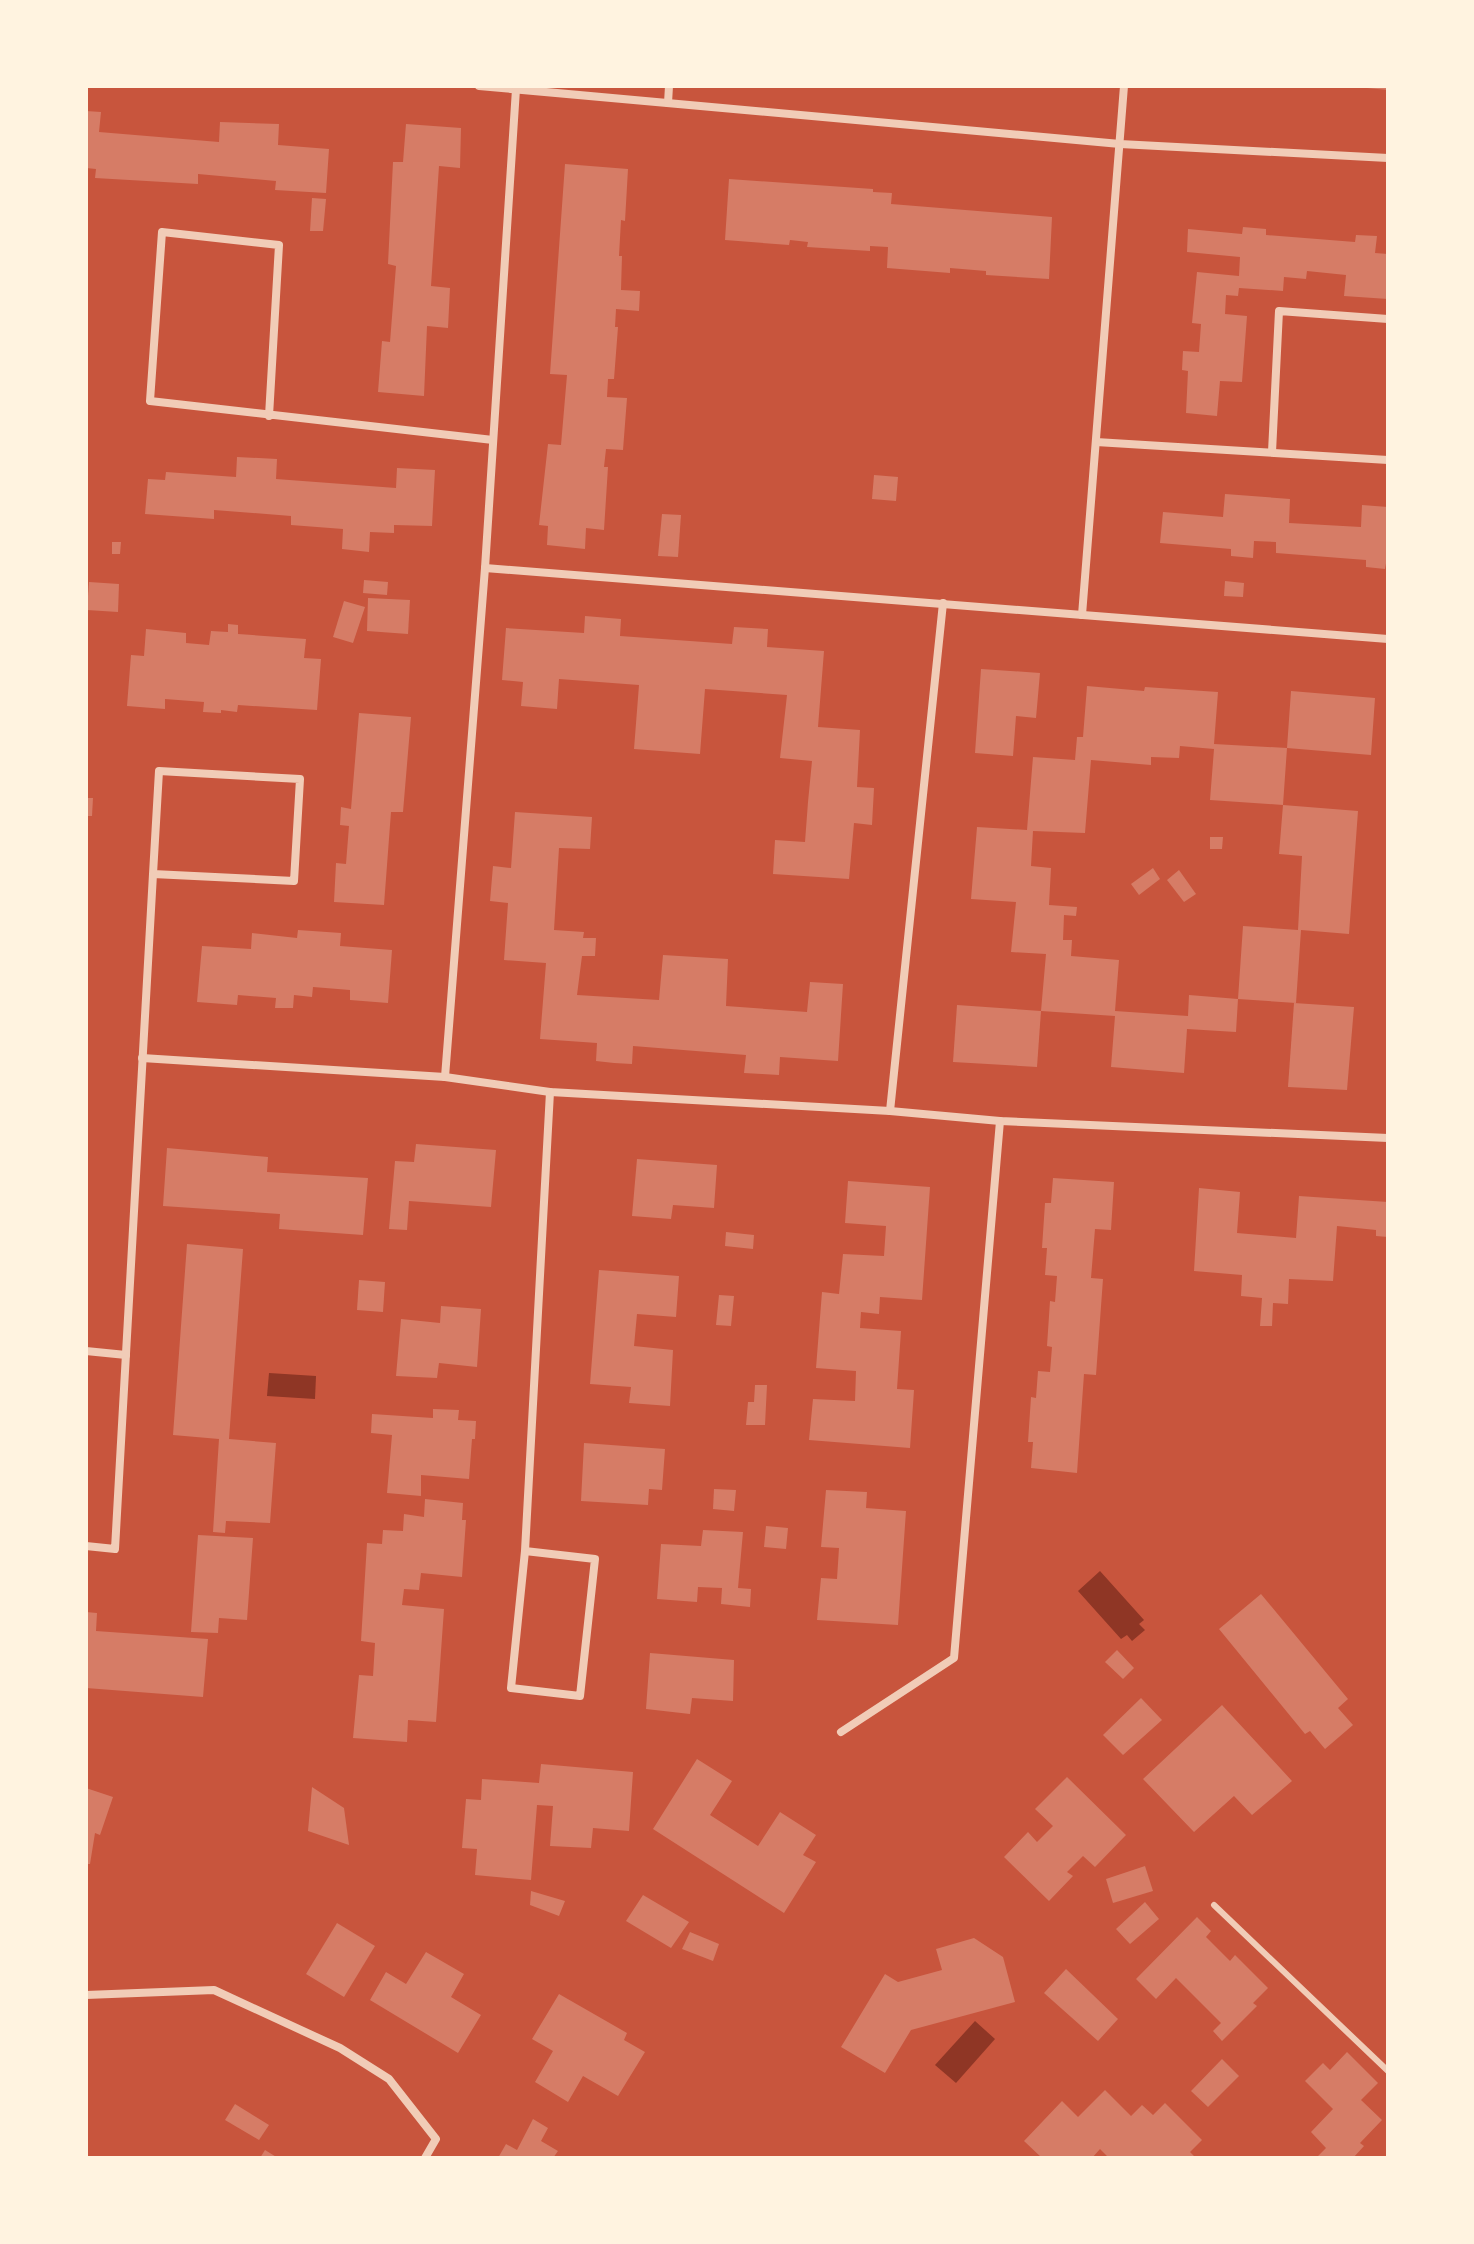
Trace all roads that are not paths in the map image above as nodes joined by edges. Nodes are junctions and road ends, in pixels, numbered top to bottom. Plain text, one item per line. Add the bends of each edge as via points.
1 (479, 86) edge
2 (669, 86) edge
3 (1124, 86) edge
4 (514, 88) edge
5 (668, 103) junction
6 (1120, 144) junction
7 (1388, 158) edge
8 (1388, 319) edge
9 (269, 416) junction
10 (493, 440) junction
11 (1096, 442) junction
12 (1272, 452) junction
13 (1388, 460) edge
14 (485, 568) junction
15 (943, 603) junction
16 (1082, 615) junction
17 (1388, 639) edge
18 (153, 874) junction
19 (142, 1058) junction
20 (445, 1077) junction
21 (550, 1092) junction
22 (890, 1111) junction
23 (1000, 1121) junction
24 (1388, 1138) edge
25 (86, 1351) edge
26 (126, 1355) junction
27 (86, 1546) edge
28 (525, 1551) junction
29 (841, 1732) dead end
30 (1214, 1905) dead end
31 (86, 1995) edge
32 (1388, 2071) edge
33 (425, 2158) edge

1 - 4 street
2 - 5 street
3 - 6 street
4 - 5 street
4 - 10 street
5 - 6 street
6 - 7 street
6 - 11 street
8 - 12 street via 1279,311
9 - 9 street via 150,401 162,232 279,245
9 - 10 street
10 - 14 street
11 - 12 street
11 - 16 street
12 - 13 street
14 - 15 street
14 - 20 street
15 - 16 street
15 - 22 street
16 - 17 street
18 - 18 street via 159,771 300,779 294,881
18 - 19 street
19 - 20 street
19 - 26 street
20 - 21 street
21 - 22 street
21 - 28 street
22 - 23 street
23 - 24 street
23 - 29 street via 954,1658
25 - 26 street
26 - 27 street via 115,1549
28 - 28 street via 511,1688 580,1696 595,1559
30 - 32 lane
31 - 33 street via 214,1990 340,2048 399,2091 436,2139

